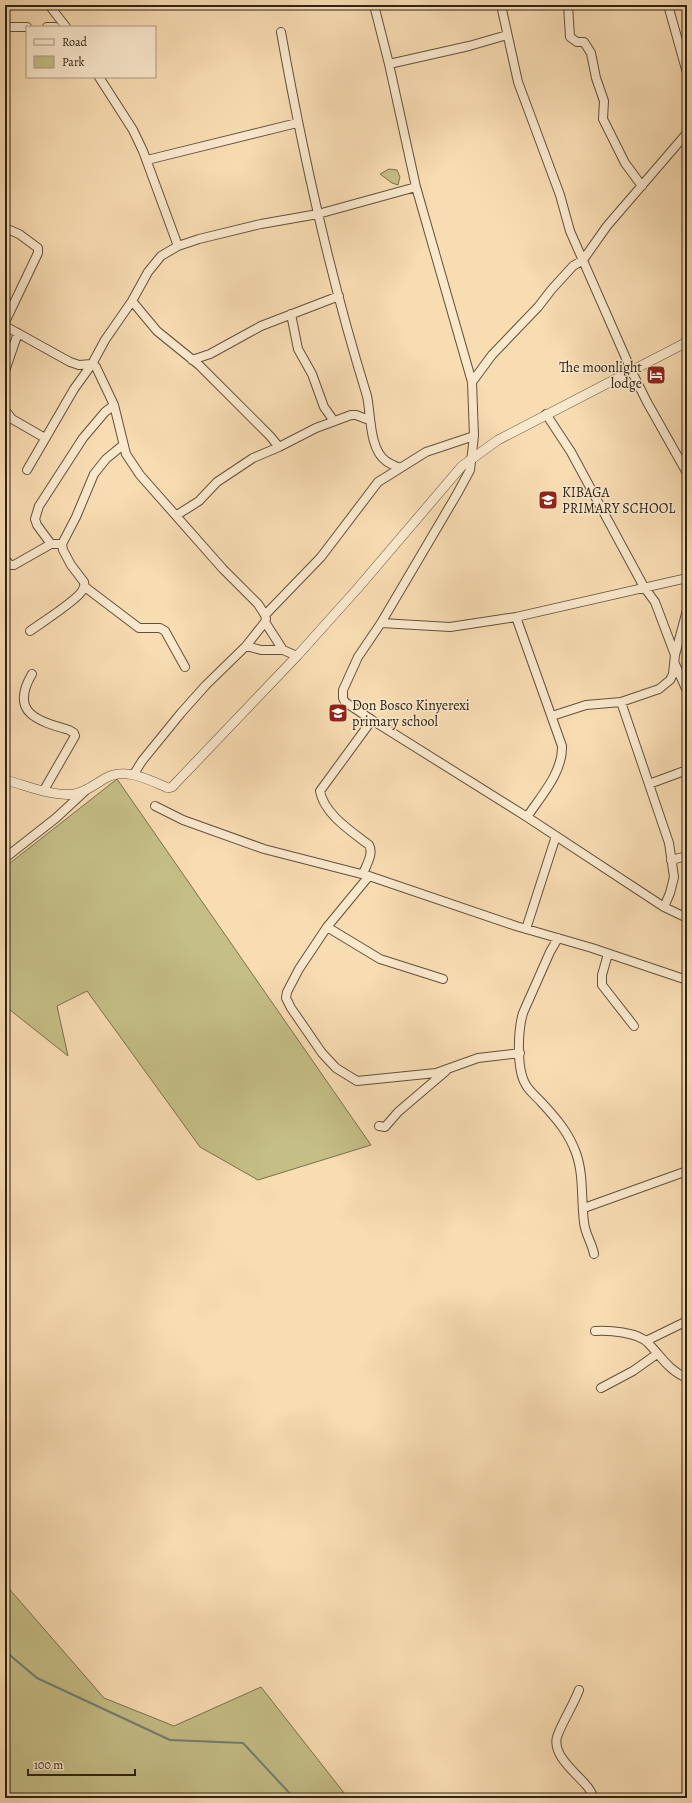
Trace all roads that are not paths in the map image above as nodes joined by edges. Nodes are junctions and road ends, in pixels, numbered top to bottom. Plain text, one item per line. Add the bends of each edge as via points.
1 (49, 5) edge
2 (374, 5) edge
3 (501, 5) edge
4 (568, 5) edge
5 (668, 5) edge
6 (65, 26) edge
7 (5, 27) edge
8 (26, 27) edge
9 (281, 32) dead end
10 (507, 36) junction
11 (389, 64) junction
12 (687, 74) edge
13 (100, 78) edge
14 (297, 123) junction
15 (687, 133) edge
16 (146, 160) junction
17 (642, 186) junction
18 (416, 187) junction
19 (318, 214) junction
20 (5, 228) edge
21 (178, 246) junction
22 (583, 260) junction
23 (339, 296) junction
24 (132, 301) junction
25 (291, 314) junction
26 (5, 322) edge
27 (5, 326) edge
28 (18, 333) junction
29 (687, 342) edge
30 (192, 360) junction
31 (92, 364) junction
32 (5, 371) edge
33 (632, 372) junction
34 (472, 382) junction
35 (114, 406) junction
36 (5, 410) edge
37 (546, 414) junction
38 (369, 420) junction
39 (334, 421) junction
40 (474, 436) junction
41 (45, 438) junction
42 (123, 445) junction
43 (279, 447) junction
44 (472, 458) junction
45 (400, 468) junction
46 (27, 470) dead end
47 (687, 473) edge
48 (176, 515) junction
49 (51, 544) junction
50 (62, 544) junction
51 (5, 559) edge
52 (687, 578) edge
53 (85, 587) junction
54 (644, 587) junction
55 (687, 610) edge
56 (516, 617) junction
57 (265, 619) junction
58 (381, 623) junction
59 (30, 631) dead end
60 (246, 646) junction
61 (283, 650) junction
62 (297, 656) junction
63 (675, 659) junction
64 (186, 666) dead end
65 (32, 674) dead end
66 (687, 691) edge
67 (621, 702) junction
68 (552, 716) junction
69 (372, 720) junction
70 (687, 770) edge
71 (134, 774) junction
72 (5, 780) edge
73 (649, 784) junction
74 (44, 790) junction
75 (86, 791) junction
76 (155, 806) dead end
77 (527, 817) junction
78 (556, 836) junction
79 (687, 856) edge
80 (5, 858) edge
81 (671, 860) junction
82 (366, 875) junction
83 (664, 907) junction
84 (687, 918) edge
85 (327, 927) junction
86 (526, 928) junction
87 (558, 938) junction
88 (608, 954) junction
89 (443, 979) dead end
90 (687, 980) edge
91 (634, 1026) dead end
92 (520, 1053) junction
93 (447, 1070) junction
94 (379, 1126) dead end
95 (687, 1171) edge
96 (584, 1208) junction
97 (594, 1254) dead end
98 (687, 1320) edge
99 (595, 1331) dead end
100 (646, 1341) junction
101 (657, 1354) junction
102 (687, 1378) edge
103 (601, 1388) dead end
104 (579, 1690) dead end
105 (594, 1798) edge

1 - 6 street
2 - 11 street
3 - 10 street
4 - 17 street via 570,37 578,42 584,42 593,60 604,101 603,119 625,163
5 - 12 street
7 - 8 street
9 - 14 street
10 - 11 street
10 - 22 street via 518,82
11 - 18 street
13 - 16 street via 133,130
14 - 16 street
14 - 19 street
15 - 17 street
16 - 21 street
17 - 22 street
18 - 19 street
18 - 34 street
19 - 21 street via 261,224
19 - 23 street
20 - 26 street via 19,234 38,248 38,253
21 - 24 street via 161,256 148,272
22 - 33 street
22 - 34 street via 573,266 552,289 492,355
23 - 25 street
23 - 38 street via 367,396
24 - 30 street via 157,331
24 - 31 street
25 - 30 street via 261,326 210,354
25 - 39 street via 298,349 312,374 324,407
27 - 28 street
28 - 31 street via 70,362 79,365
28 - 32 street
29 - 33 street
30 - 43 street via 200,365
31 - 35 street via 101,374
31 - 41 street
33 - 37 street
33 - 47 street via 646,402
34 - 40 street
35 - 42 street
35 - 49 street via 105,412 84,438 39,506 35,519
36 - 41 street via 12,419
37 - 44 street via 498,440
37 - 54 street via 571,452
38 - 39 street via 351,415
38 - 45 street via 377,450 382,458
39 - 43 street
40 - 44 street
40 - 45 street via 426,452
41 - 46 street
42 - 48 street via 140,475
42 - 50 street via 106,459 94,474
43 - 48 street via 242,465 217,482 199,501
44 - 58 street via 470,470 458,494
44 - 62 street via 454,475
45 - 57 street via 378,482 321,557
48 - 57 street via 223,569 258,604
49 - 50 street
49 - 51 street via 14,565
50 - 53 street
52 - 54 street
53 - 59 street via 71,602
53 - 64 street via 139,628 160,628
54 - 56 street
54 - 63 street via 655,602
55 - 63 street
56 - 58 street via 450,627
56 - 68 street
57 - 60 street
57 - 61 street
58 - 69 street via 358,657 343,690 346,702
60 - 61 street via 261,650
60 - 71 street via 181,713
61 - 62 street
62 - 71 street via 172,787 168,788
63 - 66 street
63 - 67 street via 673,674 665,685
65 - 74 street via 25,687 24,700 30,714 38,720 69,730 75,736
67 - 68 street via 586,705
67 - 73 street
68 - 77 street via 562,746 562,757 553,778
69 - 77 street
69 - 82 street via 320,790 321,799 326,806 371,849
70 - 73 street
71 - 75 street via 115,774 106,777
72 - 74 street
73 - 81 street via 669,843
74 - 75 street via 64,794
75 - 80 street
76 - 82 street via 184,820 264,849
77 - 78 street
78 - 83 street
78 - 86 street
79 - 81 street
81 - 83 street via 674,877
82 - 85 street
82 - 86 street
83 - 84 street
85 - 89 street via 380,959
85 - 93 street via 289,986 286,996 291,1008 322,1053 336,1068 356,1081
86 - 87 street
87 - 88 street
87 - 92 street via 523,1013 520,1023
88 - 90 street
88 - 91 street via 602,984
92 - 93 street via 478,1058 462,1062
92 - 96 street via 525,1084 565,1130 576,1153 580,1165
93 - 94 street via 384,1127
95 - 96 street
96 - 97 street via 584,1223
98 - 100 street
99 - 100 street via 628,1334
100 - 101 street
101 - 102 street via 673,1370
101 - 103 street
104 - 105 street via 563,1723 556,1746 560,1756 588,1786

